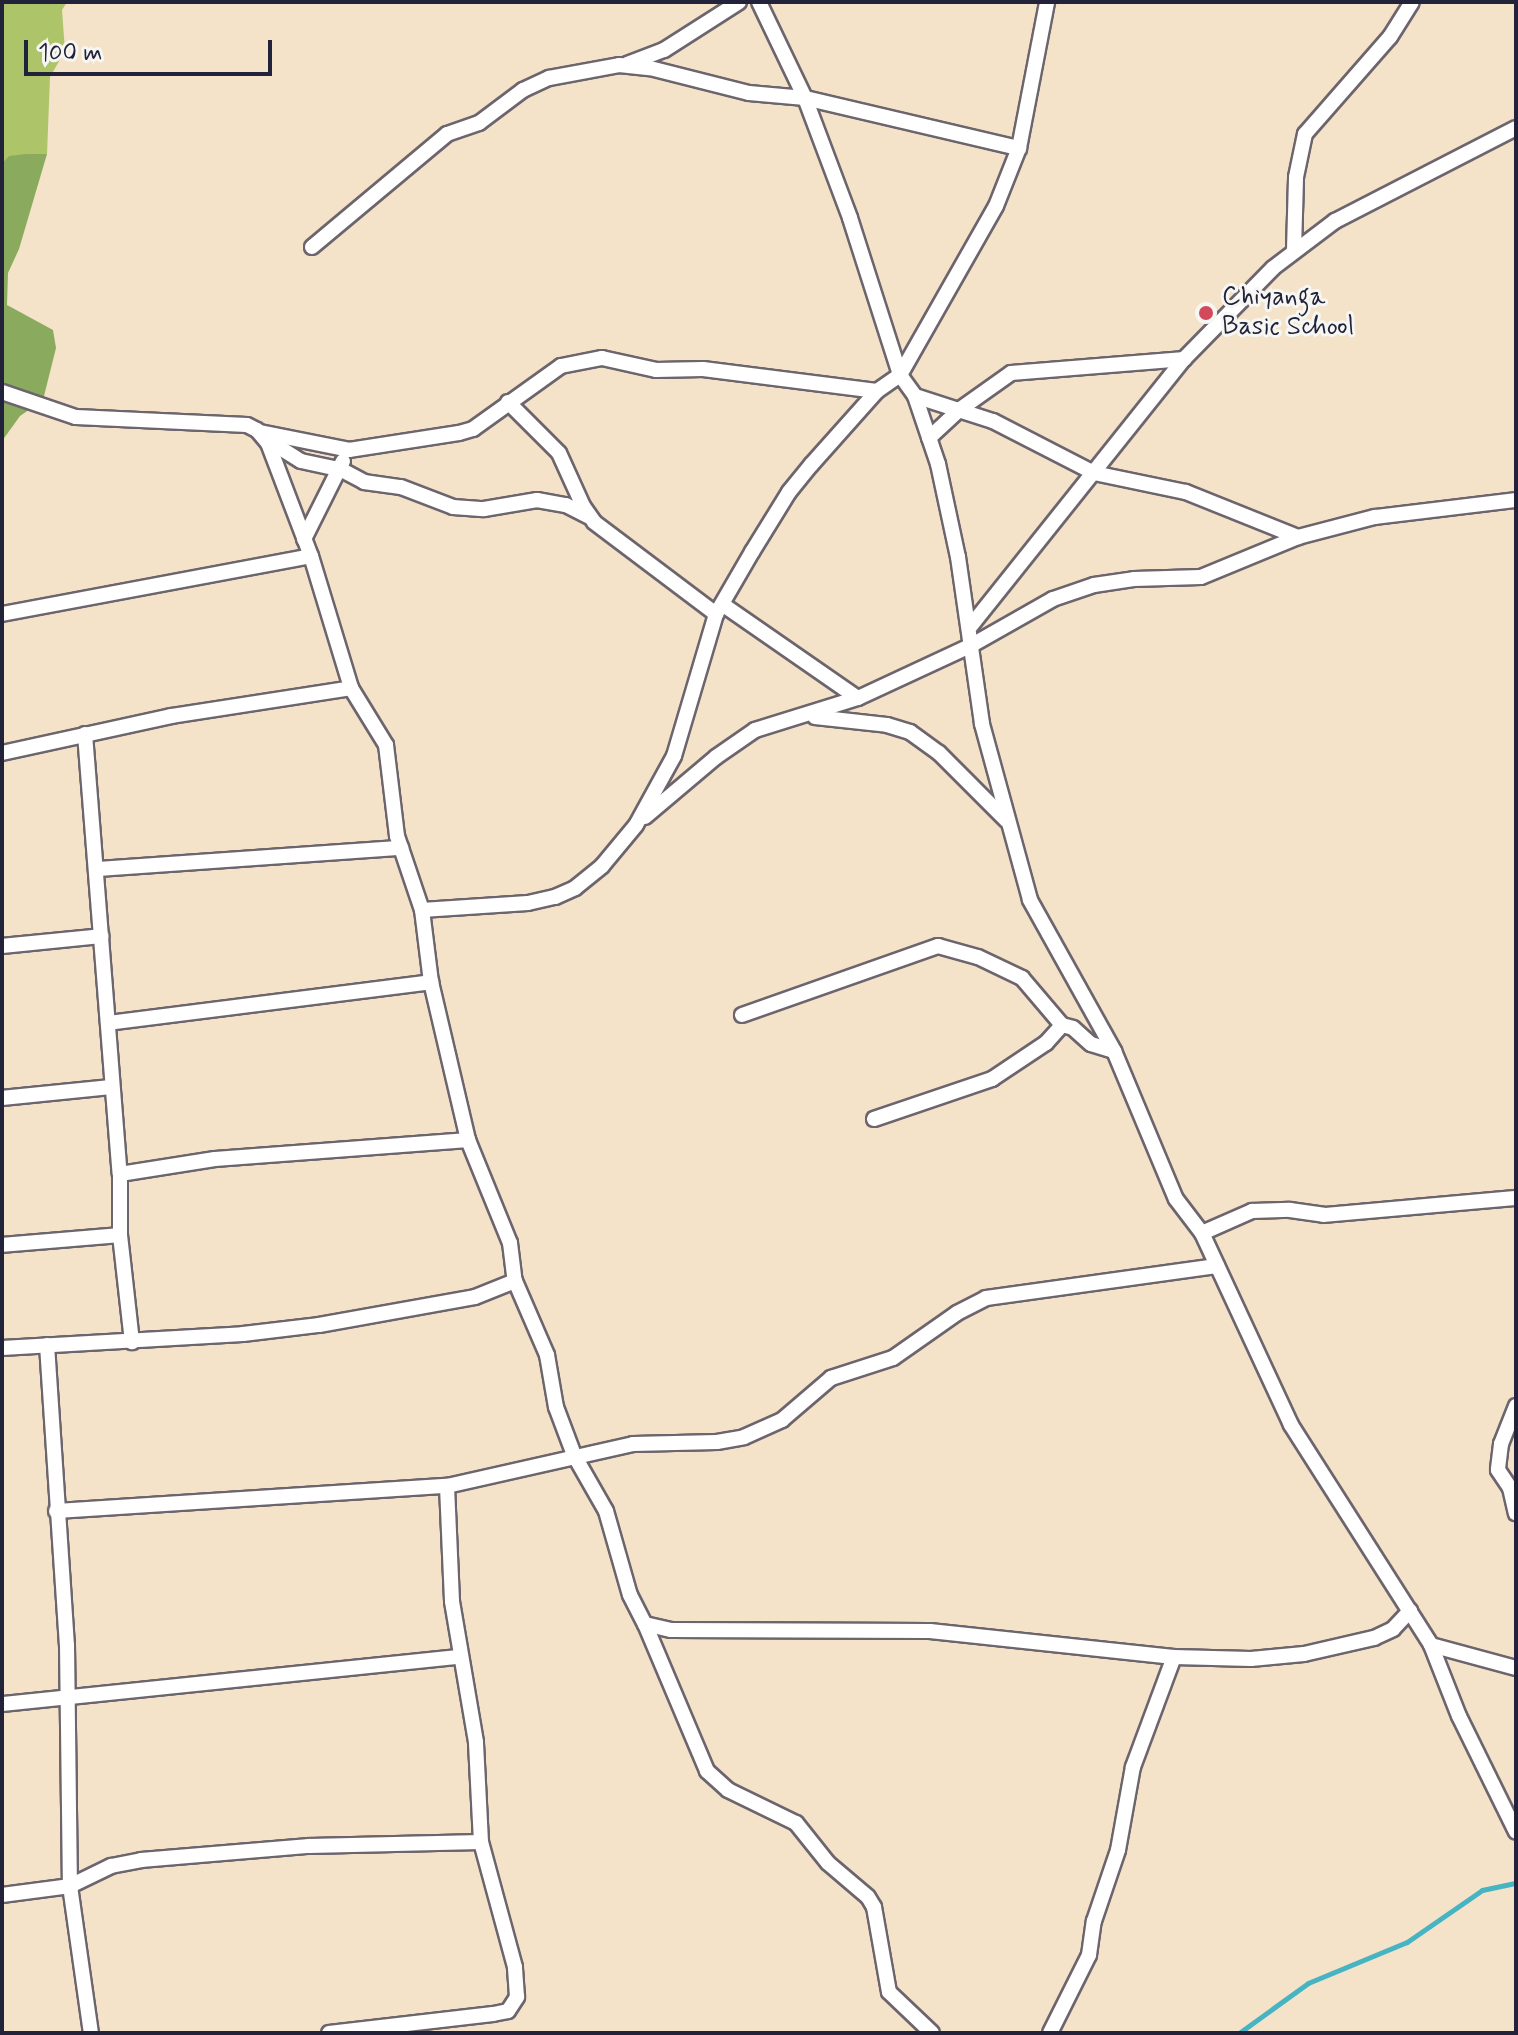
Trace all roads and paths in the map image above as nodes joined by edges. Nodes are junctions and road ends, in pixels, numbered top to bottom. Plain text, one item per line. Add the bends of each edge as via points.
1 (739, 2) edge
2 (759, 2) edge
3 (1047, 2) edge
4 (1412, 2) edge
5 (627, 64) junction
6 (805, 98) junction
7 (1516, 128) edge
8 (1019, 148) junction
9 (312, 247) dead end
10 (1294, 250) junction
11 (1184, 359) junction
12 (900, 375) junction
13 (877, 391) junction
14 (2, 392) edge
15 (915, 396) junction
16 (508, 402) junction
17 (959, 410) junction
18 (263, 436) junction
19 (929, 438) junction
20 (349, 450) junction
21 (340, 469) junction
22 (1094, 473) junction
23 (1516, 500) edge
24 (590, 517) junction
25 (1298, 537) junction
26 (304, 539) junction
27 (311, 556) junction
28 (719, 609) junction
29 (2, 614) edge
30 (970, 627) junction
31 (972, 645) junction
32 (351, 688) junction
33 (858, 698) junction
34 (807, 717) junction
35 (85, 734) junction
36 (2, 753) edge
37 (1008, 823) junction
38 (636, 825) junction
39 (401, 848) junction
40 (98, 869) junction
41 (422, 910) junction
42 (102, 936) junction
43 (2, 946) edge
44 (431, 982) junction
45 (742, 1015) dead end
46 (108, 1023) junction
47 (1062, 1025) junction
48 (1114, 1051) junction
49 (111, 1087) junction
50 (2, 1098) edge
51 (874, 1119) dead end
52 (468, 1140) junction
53 (120, 1174) junction
54 (1516, 1198) edge
55 (1202, 1233) junction
56 (120, 1235) junction
57 (2, 1245) edge
58 (1217, 1266) junction
59 (515, 1281) junction
60 (132, 1342) junction
61 (47, 1345) junction
62 (2, 1348) edge
63 (1516, 1406) edge
64 (574, 1455) junction
65 (447, 1486) junction
66 (56, 1511) junction
67 (1516, 1513) edge
68 (1410, 1611) junction
69 (645, 1624) junction
70 (1431, 1645) junction
71 (459, 1657) junction
72 (1174, 1657) junction
73 (1516, 1668) edge
74 (68, 1695) junction
75 (2, 1704) edge
76 (1513, 1810) edge
77 (1516, 1832) edge
78 (481, 1842) junction
79 (70, 1886) junction
80 (2, 1895) edge
81 (91, 2033) edge
82 (329, 2033) edge
83 (932, 2033) edge
84 (1050, 2033) edge

1 - 5 street via 664,50
2 - 6 street
3 - 8 street
4 - 10 street via 1390,37 1303,137
5 - 6 street via 749,93
5 - 9 street via 549,78 479,123 447,134
6 - 8 street
6 - 12 street
7 - 10 street via 1335,221
8 - 12 street via 996,206
10 - 11 street
11 - 17 street via 1011,373
11 - 22 street
12 - 13 street
12 - 15 street
13 - 16 street via 694,368 656,370 602,358 561,366
13 - 28 street via 789,492
14 - 18 street via 76,417 247,425
15 - 17 street
15 - 19 street
16 - 20 street via 467,431
16 - 24 street via 559,453
17 - 19 street
17 - 22 street via 993,421
18 - 20 street
18 - 21 street via 298,460
18 - 26 street
19 - 30 street
20 - 21 street
21 - 24 street via 364,482 401,487 453,507 484,509 537,500 566,505
21 - 26 street
22 - 25 street via 1186,492
22 - 30 street
23 - 25 street via 1375,517
24 - 28 street
25 - 31 street via 1201,577 1094,585 1053,599
26 - 27 street
27 - 29 street
27 - 32 street
28 - 33 street
28 - 38 street via 674,756
30 - 31 street
31 - 33 street
31 - 37 street via 982,724
32 - 35 street
32 - 39 street via 386,745
33 - 34 street
34 - 37 street via 910,732 939,753
34 - 38 street via 755,730
35 - 36 street
35 - 40 street
37 - 48 street via 1030,900
38 - 41 street via 602,866 555,897
39 - 40 street
39 - 41 street
40 - 42 street
41 - 44 street
42 - 43 street
42 - 46 street
44 - 46 street
44 - 52 street
45 - 47 street via 938,946 1022,978
46 - 49 street
47 - 48 street via 1091,1044
47 - 51 street via 1046,1043 992,1079
48 - 55 street via 1176,1199
49 - 50 street
49 - 53 street
52 - 53 street via 215,1159
52 - 59 street via 510,1243
53 - 56 street
54 - 55 street via 1324,1215 1252,1211
55 - 58 street
56 - 57 street
56 - 60 street
58 - 64 street via 1001,1294 957,1313 893,1358 831,1378 763,1431 717,1442 633,1444
58 - 68 street via 1291,1425
59 - 60 street via 475,1297 319,1325
59 - 64 street via 547,1355 556,1407
60 - 61 street
61 - 62 street
61 - 66 street
63 - 67 street via 1501,1444 1498,1470 1510,1488
64 - 65 street
64 - 69 street via 606,1511 630,1595
65 - 66 street
65 - 71 street
66 - 74 street
68 - 70 street
68 - 72 street via 1393,1629 1374,1638 1304,1654
69 - 72 street via 671,1630 930,1631
69 - 83 street via 707,1771 728,1790 796,1823 828,1863 861,1889 874,1907 889,1992
70 - 73 street
70 - 76 street via 1466,1730
71 - 74 street
71 - 78 street via 476,1742
72 - 84 street via 1133,1767 1118,1850 1094,1921 1089,1955
74 - 75 street
74 - 79 street
76 - 77 street
78 - 79 street via 309,1846 141,1860 111,1866
78 - 82 street via 515,1967 517,1997 508,2011
79 - 80 street
79 - 81 street

